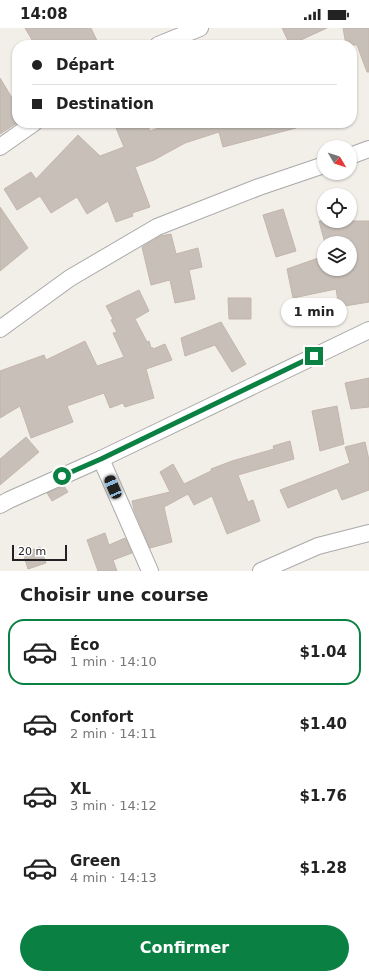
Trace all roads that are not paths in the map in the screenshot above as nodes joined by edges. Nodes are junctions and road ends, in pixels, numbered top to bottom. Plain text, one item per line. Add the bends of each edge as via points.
1 (200, 28) edge
2 (170, 40) edge
3 (27, 128) edge
4 (0, 147) edge
5 (369, 150) edge
6 (357, 154) edge
7 (317, 167) edge
8 (0, 329) edge
9 (369, 330) edge
10 (101, 459) junction
11 (0, 505) edge
12 (369, 533) edge
13 (150, 571) edge
14 (261, 571) edge

1 - 2 street
3 - 4 street
5 - 6 street
7 - 8 street via 157,227 70,278
9 - 10 street
10 - 11 street
10 - 13 street
12 - 14 street via 318,546

